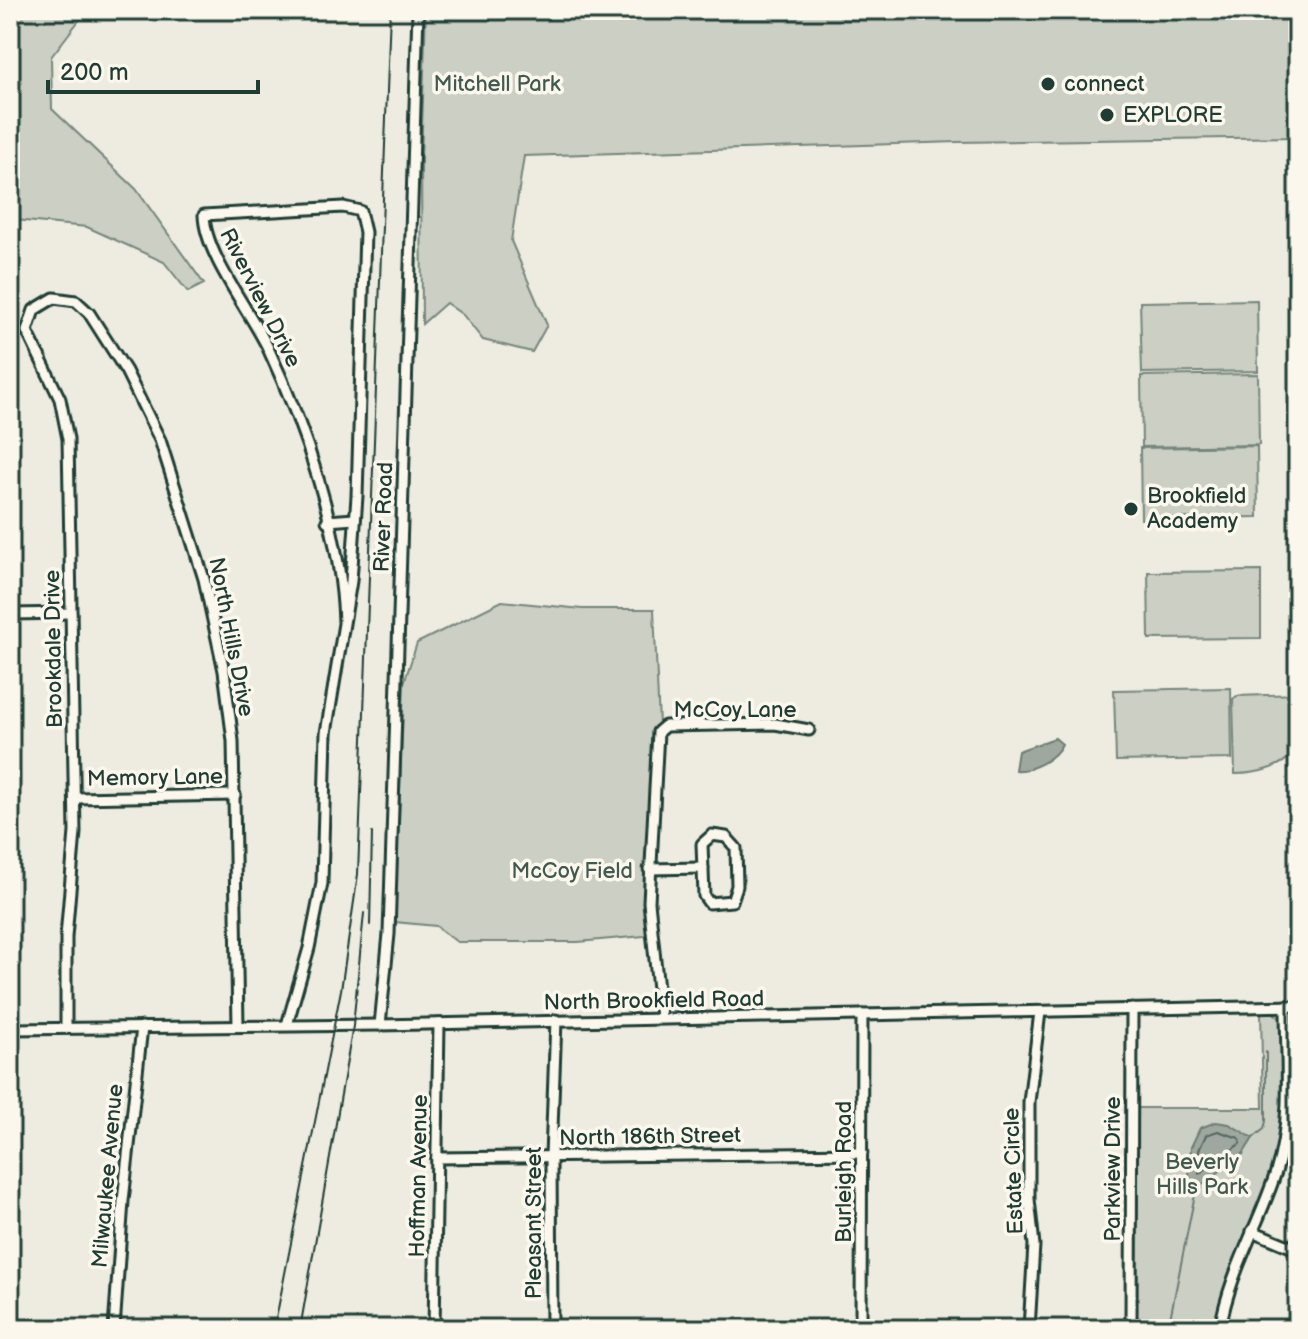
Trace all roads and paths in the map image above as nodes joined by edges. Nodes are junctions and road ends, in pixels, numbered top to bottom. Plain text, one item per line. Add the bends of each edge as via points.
1 (418, 10) edge
2 (60, 297) joint
3 (355, 519) junction
4 (327, 521) junction
5 (71, 613) junction
6 (10, 614) edge
7 (344, 622) junction
8 (809, 730) dead end
9 (235, 795) junction
10 (75, 798) junction
11 (703, 868) junction
12 (649, 869) junction
13 (1286, 1006) junction
14 (1298, 1006) edge
15 (1132, 1009) junction
16 (1040, 1012) junction
17 (862, 1015) junction
18 (661, 1018) junction
19 (556, 1020) junction
20 (439, 1024) junction
21 (287, 1025) junction
22 (380, 1025) junction
23 (238, 1026) junction
24 (142, 1027) junction
25 (66, 1028) junction
26 (10, 1029) edge
27 (862, 1153) junction
28 (551, 1156) junction
29 (437, 1158) junction
30 (1252, 1231) junction
31 (1298, 1250) edge
32 (114, 1329) edge
33 (434, 1329) edge
34 (552, 1329) edge
35 (861, 1329) edge
36 (1029, 1329) edge
37 (1131, 1329) edge
38 (1220, 1329) edge

1 - 22 street, River Road via 390,904
2 - 5 street, Brookdale Drive via 34,310 27,331 67,424
2 - 9 street, North Hills Drive via 82,306 108,341 149,415 173,475 224,671
3 - 4 street
3 - 4 street, Riverview Drive via 365,254 360,211 343,207 204,215 210,247 249,311 298,419
3 - 7 street, Riverview Drive
4 - 7 street, Riverview Drive via 342,585
5 - 6 street
5 - 10 street, Brookdale Drive
7 - 21 street, Riverview Drive via 326,733 321,895
8 - 12 street, McCoy Lane via 775,724 660,729
9 - 10 street, Memory Lane
9 - 23 street, North Hills Drive
10 - 25 street, Brookdale Drive
11 - 11 street via 706,838 718,835 735,842 737,886 732,901 706,900
11 - 12 street
12 - 18 street
13 - 14 street, North Brookfield Road
13 - 15 street, North Brookfield Road
13 - 30 street via 1285,1134
15 - 16 street, North Brookfield Road
15 - 37 street, Parkview Drive
16 - 17 street, North Brookfield Road
16 - 36 street, Estate Circle via 1029,1102 1034,1245
17 - 18 street, North Brookfield Road
17 - 27 street, Burleigh Road
18 - 19 street, North Brookfield Road
19 - 20 street, North Brookfield Road
19 - 28 street, Pleasant Street
20 - 22 street, North Brookfield Road
20 - 29 street, Hoffman Avenue
21 - 22 street, North Brookfield Road
21 - 23 street, North Brookfield Road
23 - 24 street, North Brookfield Road
24 - 25 street, North Brookfield Road
24 - 32 street, Milwaukee Avenue
25 - 26 street, North Brookfield Road
27 - 28 street, North 186th Street
27 - 35 street, Burleigh Road
28 - 29 street, North 186th Street
28 - 34 street, Pleasant Street
29 - 33 street, Hoffman Avenue
30 - 31 street
30 - 38 street

